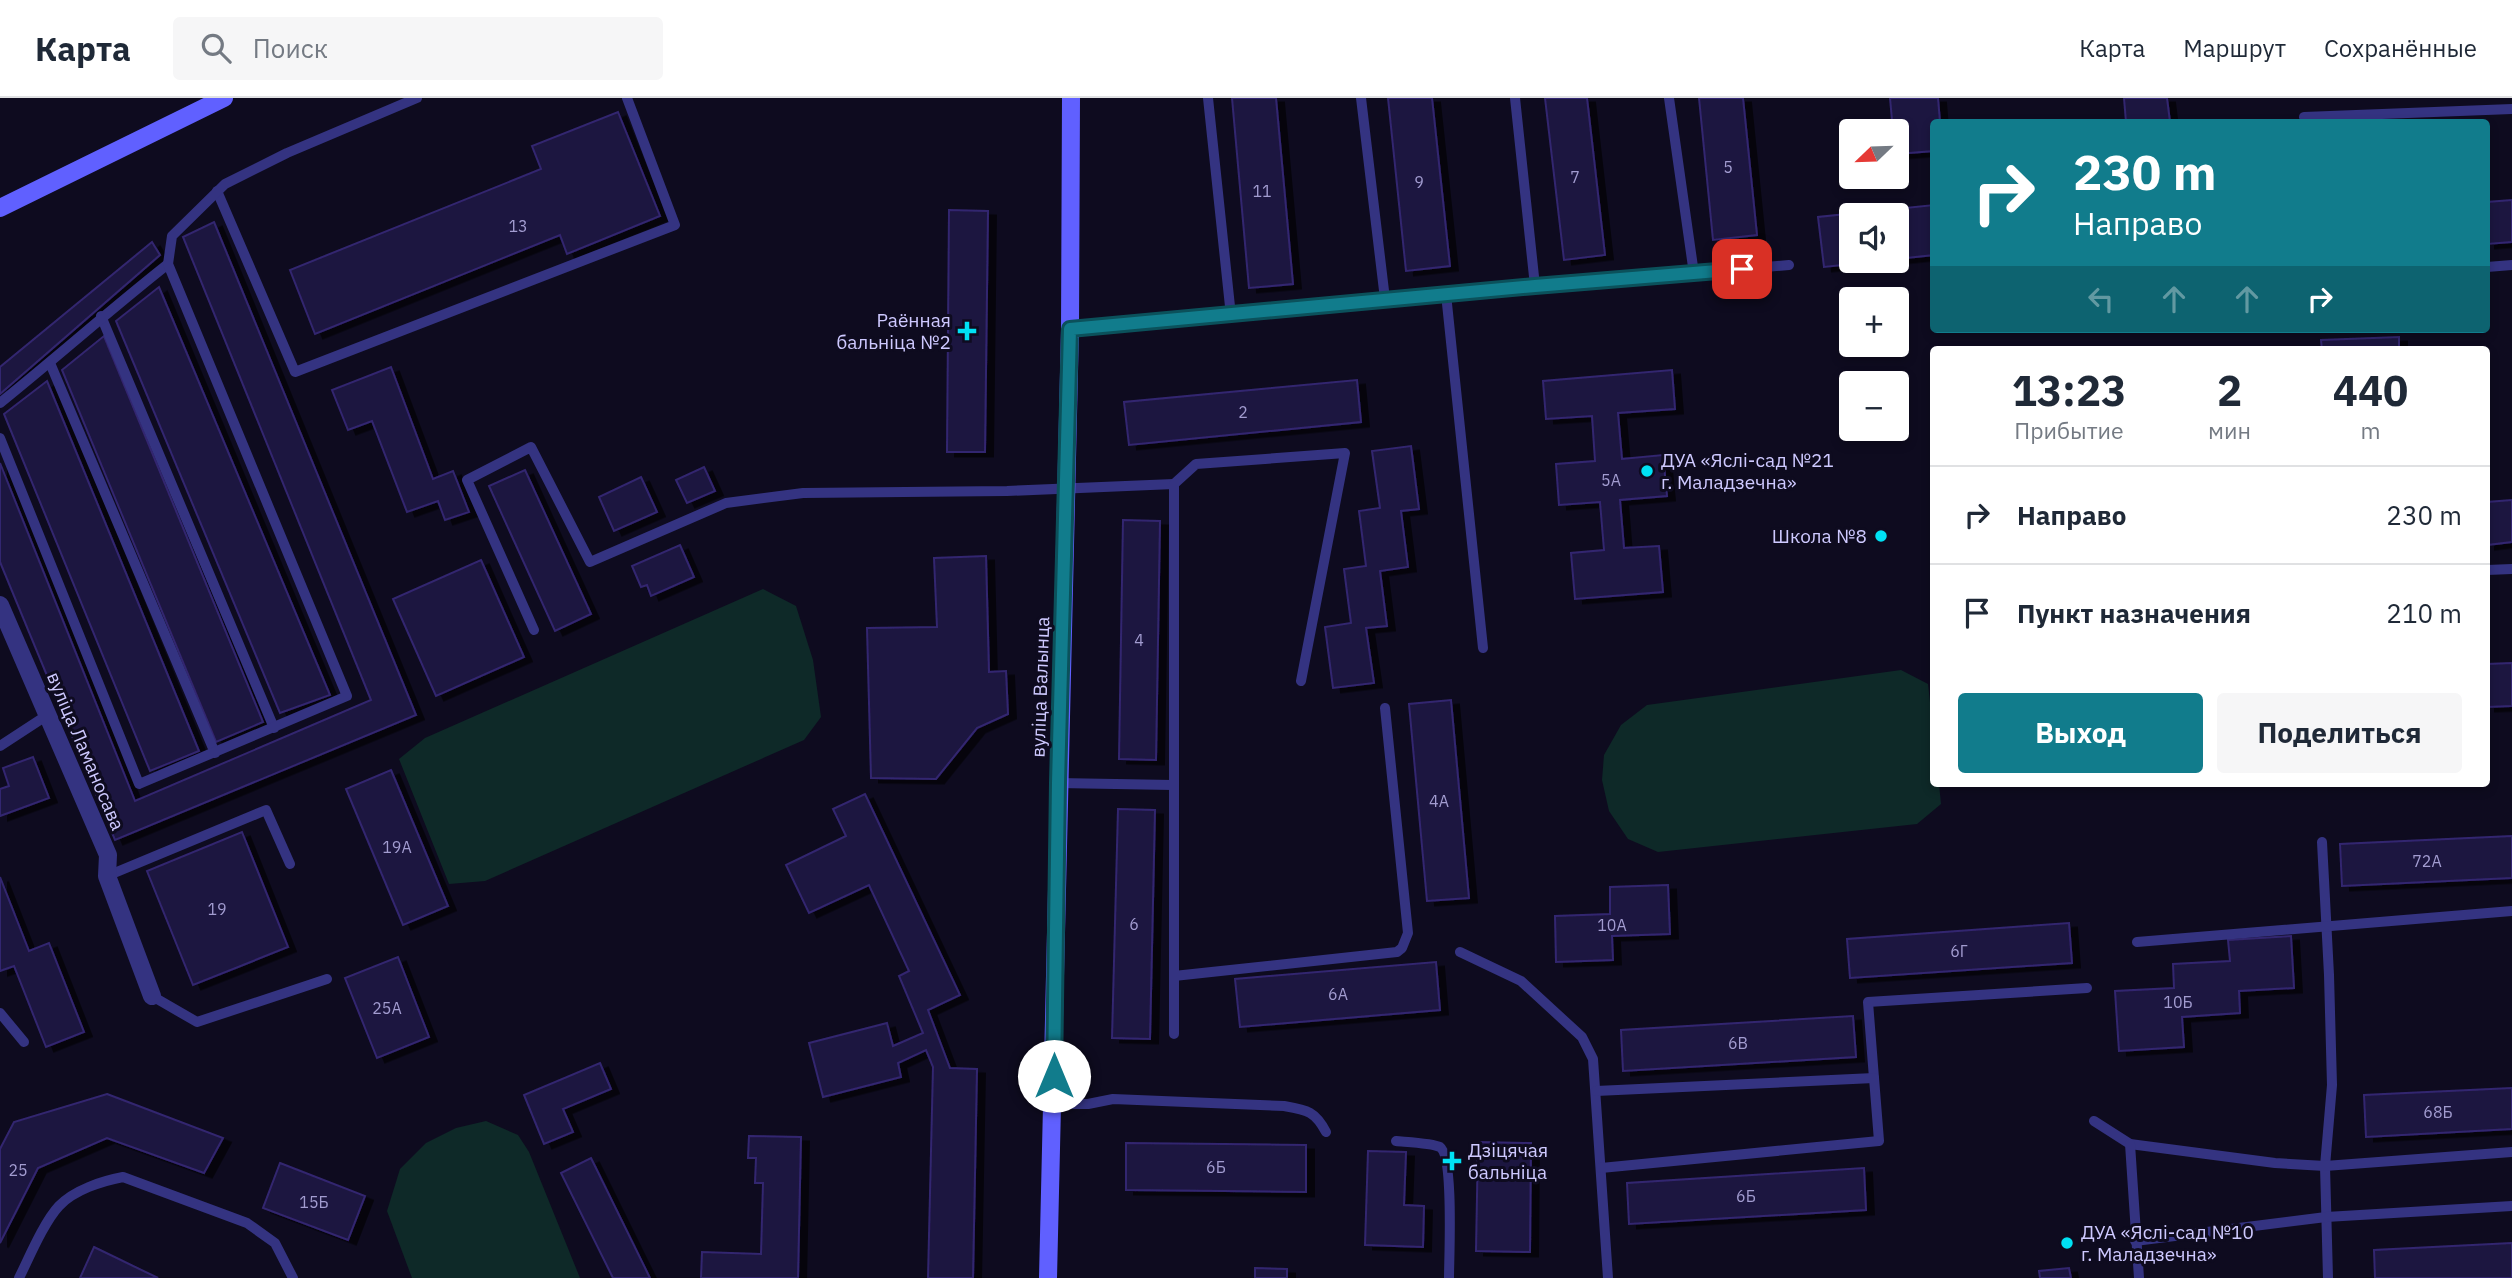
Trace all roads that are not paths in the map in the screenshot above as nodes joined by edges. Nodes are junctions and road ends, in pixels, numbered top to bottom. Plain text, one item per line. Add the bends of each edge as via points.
1 (222, 98) edge
2 (417, 98) edge
3 (627, 98) edge
4 (1071, 98) edge
5 (1208, 98) edge
6 (1361, 98) edge
7 (1515, 98) edge
8 (1669, 98) edge
9 (2512, 109) edge
10 (2304, 117) dead end
11 (217, 191) junction
12 (0, 208) edge
13 (168, 264) junction
14 (1789, 265) dead end
15 (2512, 265) edge
16 (2490, 267) edge
17 (1694, 274) junction
18 (1535, 286) junction
19 (1446, 294) junction
20 (1385, 299) junction
21 (101, 316) junction
22 (1231, 316) junction
23 (1070, 329) junction
24 (50, 363) junction
25 (0, 403) edge
26 (0, 438) edge
27 (1174, 484) junction
28 (1067, 489) junction
29 (2512, 569) edge
30 (2490, 570) edge
31 (2, 615) edge
32 (534, 630) dead end
33 (1483, 648) dead end
34 (1301, 681) dead end
35 (1385, 708) dead end
36 (49, 714) junction
37 (274, 728) junction
38 (0, 746) edge
39 (215, 753) junction
40 (1058, 783) junction
41 (1173, 785) junction
42 (2322, 842) dead end
43 (290, 864) dead end
44 (107, 876) junction
45 (2512, 911) edge
46 (2326, 925) junction
47 (2137, 942) dead end
48 (1460, 952) dead end
49 (1174, 976) junction
50 (327, 979) dead end
51 (2087, 988) dead end
52 (152, 996) joint
53 (0, 1013) edge
54 (1174, 1034) dead end
55 (24, 1042) dead end
56 (1874, 1078) junction
57 (1596, 1091) junction
58 (1054, 1104) junction
59 (2094, 1121) dead end
60 (1326, 1132) dead end
61 (1396, 1141) dead end
62 (2130, 1144) junction
63 (2512, 1152) edge
64 (2325, 1166) junction
65 (1601, 1168) junction
66 (2512, 1206) edge
67 (2326, 1217) junction
68 (2135, 1241) junction
69 (19, 1278) edge
70 (293, 1278) edge
71 (1048, 1278) edge
72 (1449, 1278) edge
73 (1608, 1278) edge
74 (2139, 1278) edge
75 (2328, 1278) edge

1 - 12 street
2 - 11 lane via 287,153
3 - 11 lane via 675,225 295,372
4 - 23 street, вуліца Валынца
5 - 22 lane
6 - 20 lane
7 - 18 lane
8 - 17 lane
9 - 10 lane
11 - 13 lane via 172,236
13 - 21 lane
13 - 37 lane via 347,696
14 - 17 lane
15 - 16 lane
17 - 18 lane
18 - 19 lane
19 - 20 lane
19 - 33 lane
20 - 22 lane
21 - 24 lane
21 - 37 lane
22 - 23 lane
23 - 28 street, вуліца Валынца
24 - 25 lane
24 - 39 lane
26 - 39 lane via 139,784
27 - 28 lane
27 - 34 lane via 1196,464 1345,453
27 - 41 lane
28 - 32 lane via 803,493 726,503 590,562 531,447 467,480
28 - 40 street, вуліца Валынца
29 - 30 lane
31 - 36 street, вуліца Ламаносава
35 - 49 lane via 1408,933 1402,948
36 - 38 lane
36 - 44 street, вуліца Ламаносава via 108,855
37 - 39 lane
40 - 41 lane
40 - 58 street, вуліца Валынца
41 - 49 lane
42 - 46 lane
43 - 44 lane via 266,810
44 - 52 street, вуліца Ламаносава
45 - 46 lane
46 - 47 lane
46 - 64 lane via 2332,1085
48 - 57 lane via 1521,981 1582,1037 1593,1059
49 - 54 lane
50 - 52 lane via 197,1022
51 - 56 lane via 1868,1002
53 - 55 lane
56 - 57 lane
56 - 65 lane via 1879,1141
57 - 65 lane
58 - 60 lane via 1113,1099 1284,1106 1304,1109 1319,1118
58 - 71 street, вуліца Валынца
59 - 62 lane
61 - 72 lane via 1439,1147 1445,1153
62 - 64 lane
62 - 68 lane
63 - 64 lane
64 - 67 lane
65 - 73 lane
66 - 67 lane
67 - 68 lane
67 - 75 lane
68 - 74 lane
69 - 70 lane via 58,1206 103,1181 123,1177 247,1223 275,1243

